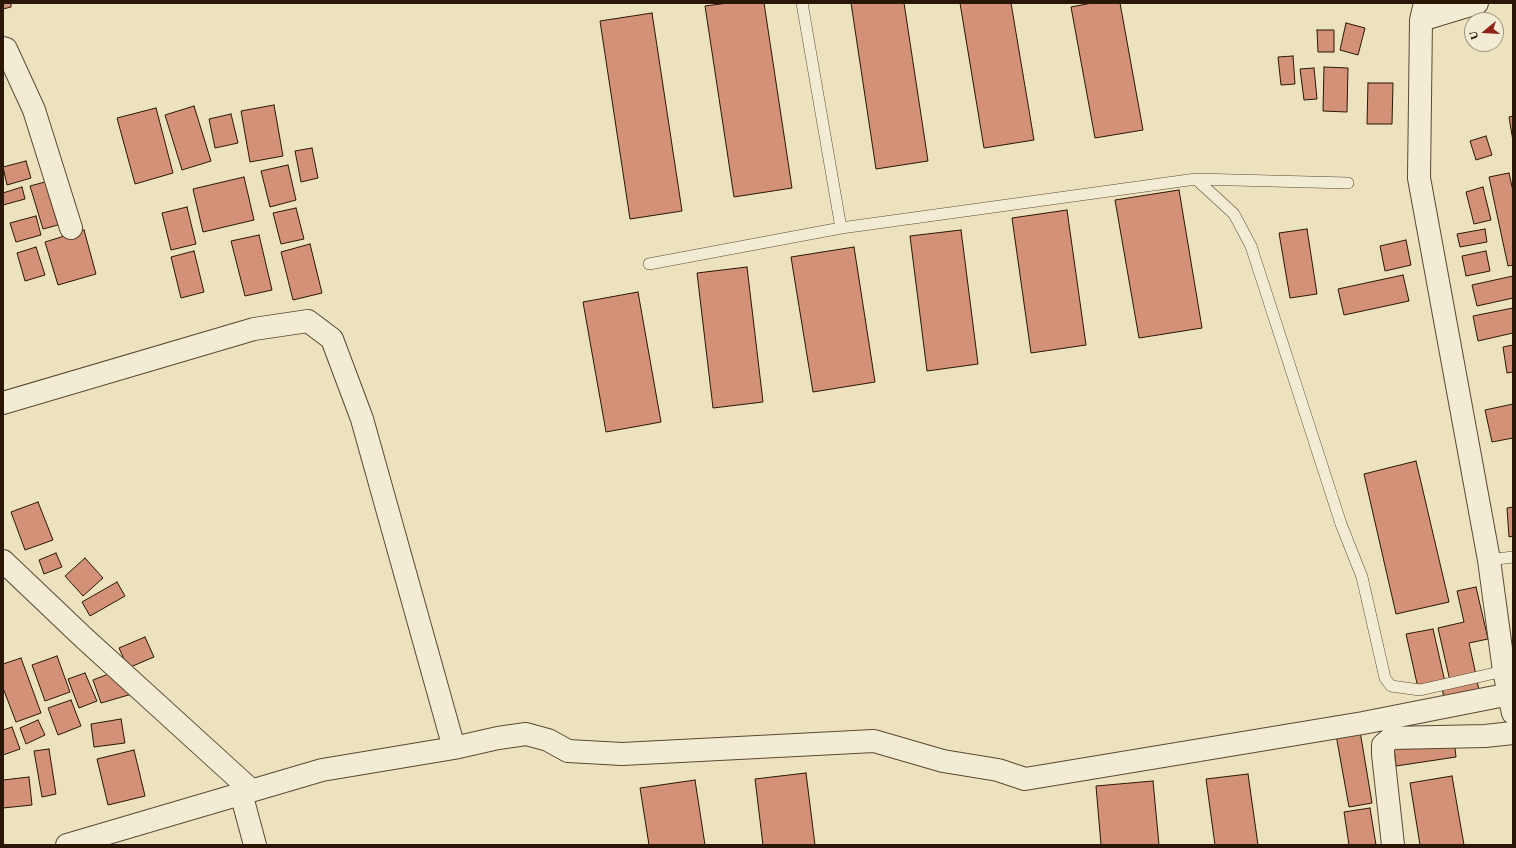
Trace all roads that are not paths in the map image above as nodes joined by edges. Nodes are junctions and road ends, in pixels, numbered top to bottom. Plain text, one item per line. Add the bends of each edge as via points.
1 (802, 3) edge
2 (1477, 3) edge
3 (1423, 12) edge
4 (3, 48) edge
5 (1196, 179) junction
6 (1348, 182) dead end
7 (71, 228) dead end
8 (842, 228) junction
9 (649, 264) dead end
10 (3, 403) edge
11 (1513, 557) edge
12 (1489, 560) junction
13 (3, 561) edge
14 (1504, 671) junction
15 (1511, 704) edge
16 (1513, 733) edge
17 (454, 748) junction
18 (246, 792) junction
19 (67, 845) edge
20 (255, 845) edge
21 (1393, 845) edge

1 - 8 lane
2 - 3 street
3 - 12 street via 1419,178
4 - 7 street via 6,49 34,110
5 - 6 lane
5 - 8 lane
5 - 14 lane via 1234,214 1251,246 1341,524 1362,577 1385,678 1391,686 1420,690
8 - 9 lane
10 - 17 street via 254,329 308,321 332,339 362,419
11 - 12 lane
12 - 14 street
13 - 18 street
14 - 15 street
15 - 17 street via 1363,723 1025,780 998,770 943,761 874,742 622,754 568,751 548,740 526,734
16 - 21 street via 1391,738 1383,746 1383,754
17 - 18 street via 322,770
18 - 19 street
18 - 20 street

